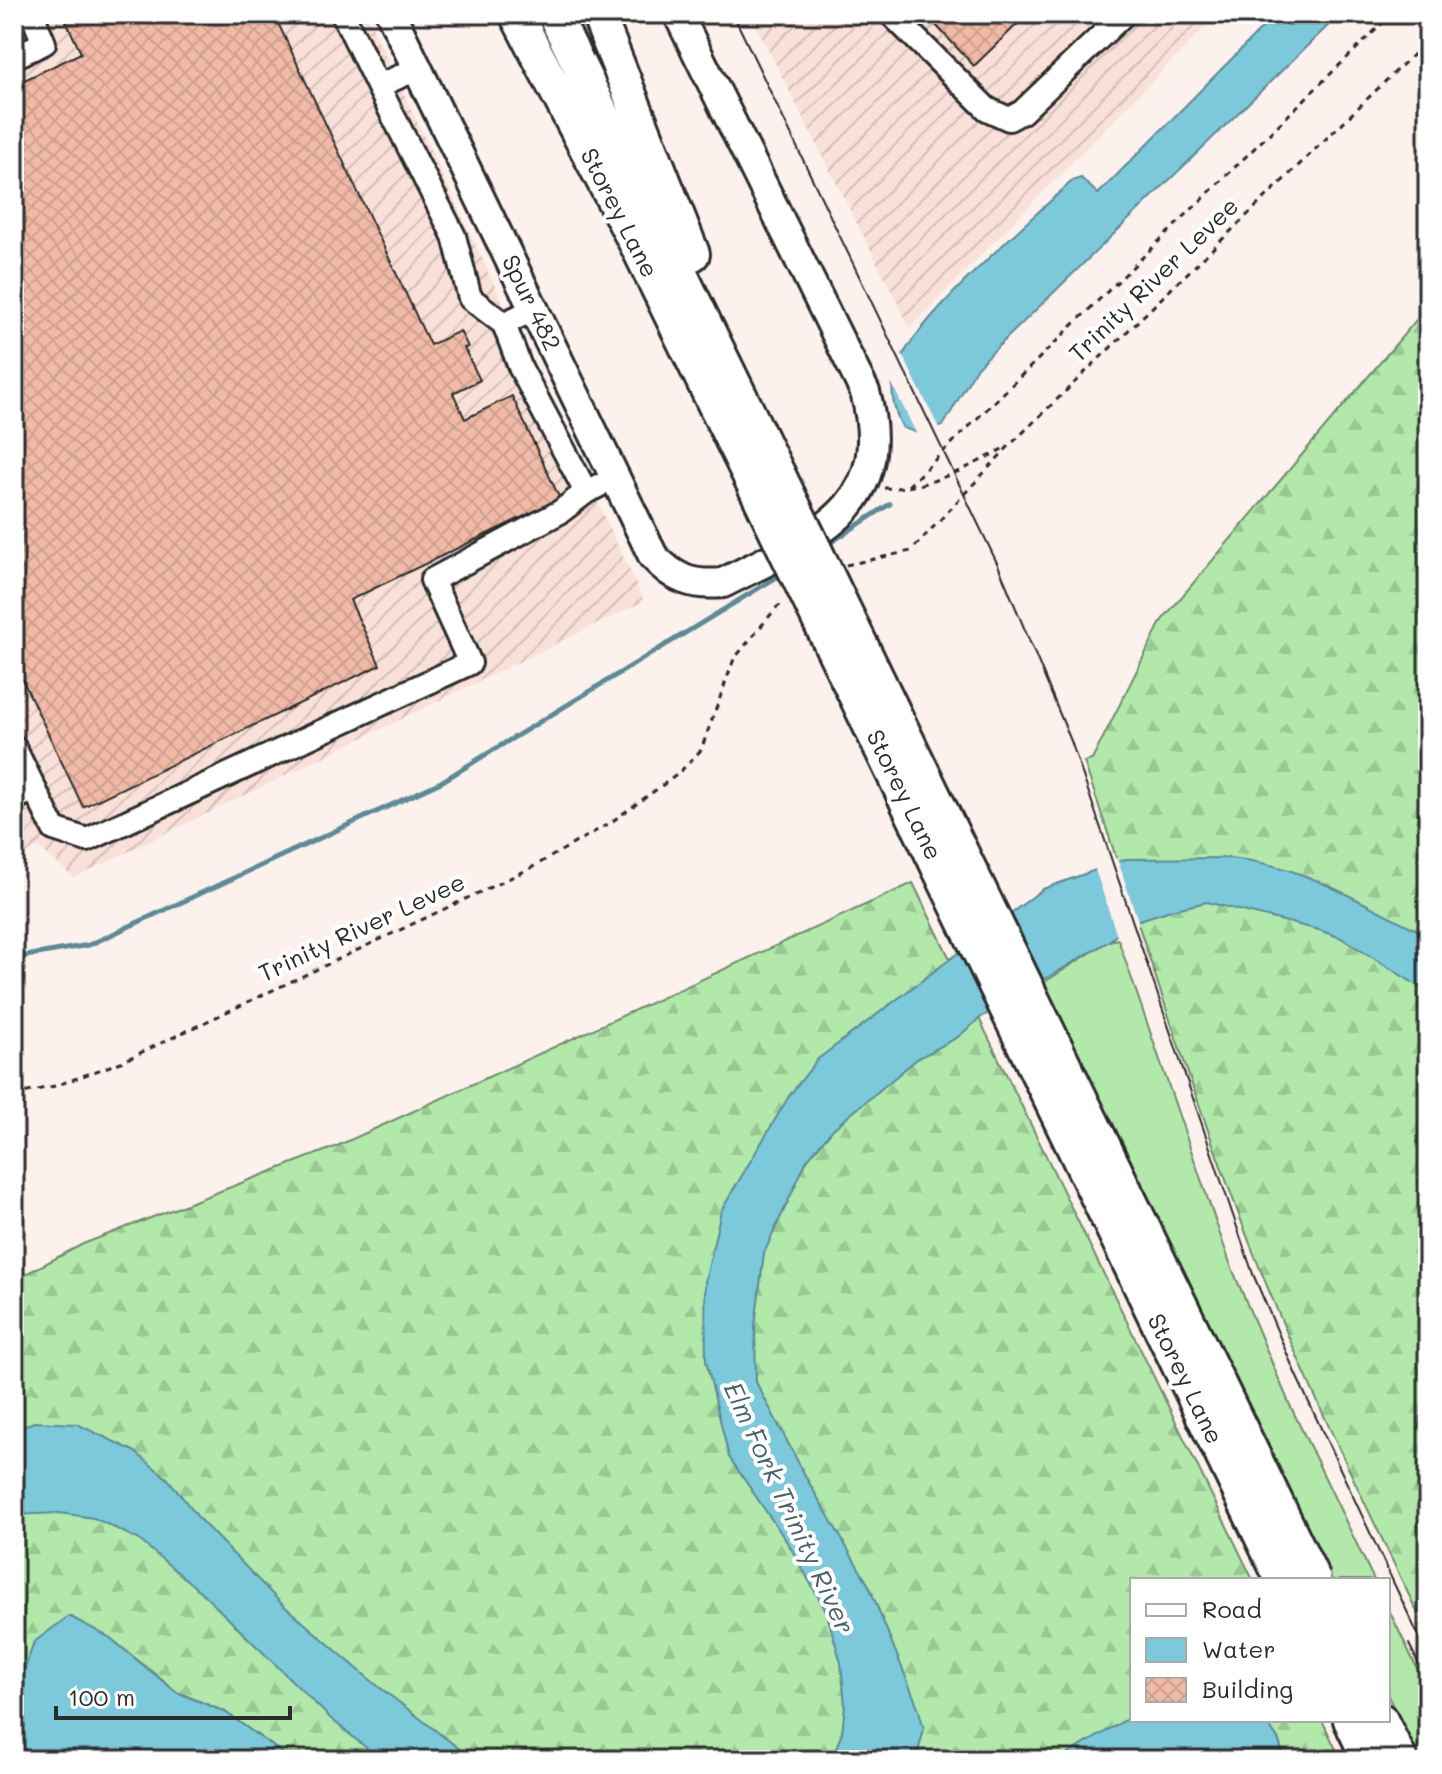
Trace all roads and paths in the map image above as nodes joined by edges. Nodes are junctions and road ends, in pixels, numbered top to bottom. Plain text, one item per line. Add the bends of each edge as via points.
1 (32, 14) edge
2 (343, 14) edge
3 (391, 14) edge
4 (516, 14) edge
5 (554, 14) edge
6 (598, 14) edge
7 (891, 14) edge
8 (1124, 14) edge
9 (1392, 14) edge
10 (683, 17) edge
11 (1428, 40) edge
12 (14, 57) edge
13 (417, 69) junction
14 (378, 86) junction
15 (534, 309) junction
16 (504, 324) junction
17 (745, 404) junction
18 (1009, 446) junction
19 (616, 477) junction
20 (767, 481) junction
21 (908, 486) junction
22 (860, 487) junction
23 (586, 492) junction
24 (835, 571) dead end
25 (789, 600) dead end
26 (14, 747) edge
27 (24, 794) edge
28 (14, 1095) edge
29 (1281, 1578) edge
30 (1313, 1578) edge
31 (1351, 1722) edge
32 (1382, 1722) edge
33 (1369, 1760) edge
34 (1401, 1760) edge

1 - 12 lane via 44,43
2 - 14 lane
3 - 13 main road, Spur 482
4 - 20 highway, Storey Lane
5 - 17 highway, Storey Lane
6 - 17 highway via 693,254
7 - 8 lane via 987,109 1009,119
9 - 21 path
10 - 22 main road via 865,392 875,442 872,465
11 - 18 path, Trinity River Levee
13 - 14 lane
13 - 15 main road, Spur 482
14 - 16 lane via 454,236 470,298
15 - 16 lane
15 - 19 main road, Spur 482
16 - 23 lane via 520,367
17 - 20 highway, Storey Lane
18 - 21 path via 968,469
18 - 24 path, Trinity River Levee via 911,551
19 - 22 main road, Spur 482 via 653,556 668,572 683,581 723,583 826,530
19 - 23 lane
20 - 29 highway, Storey Lane, bridge
20 - 30 highway, Storey Lane, bridge
21 - 22 path
23 - 27 lane via 560,512 432,580 470,663 87,840 54,829
25 - 28 path, Trinity River Levee via 777,607 734,659 701,750 678,774 610,823 531,868 121,1062
26 - 27 lane
31 - 33 highway
32 - 34 highway

